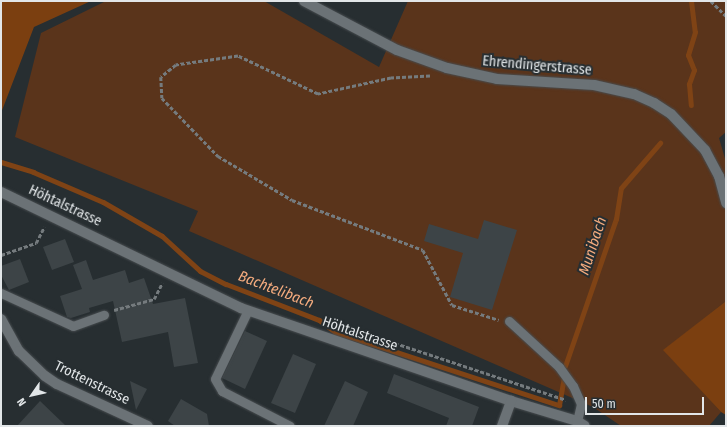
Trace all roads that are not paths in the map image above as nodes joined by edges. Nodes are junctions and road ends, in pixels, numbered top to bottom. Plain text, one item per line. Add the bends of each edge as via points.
1 (304, 1) edge
2 (1, 192) edge
3 (726, 203) edge
4 (1, 293) edge
5 (248, 310) junction
6 (104, 315) road end
7 (1, 319) edge
8 (509, 320) road end
9 (511, 401) junction
10 (581, 424) edge
11 (148, 426) edge
12 (290, 426) edge
13 (502, 426) edge

1 - 3 street, Ehrendingerstrasse via 397,50 447,68 497,79 594,85 634,94 654,103 671,114 701,145 719,176
2 - 5 street, Höhtalstrasse
4 - 6 lane via 73,326
5 - 9 street, Höhtalstrasse
5 - 12 lane via 215,379 222,391
7 - 11 street, Trottenstrasse via 19,351 45,376
8 - 10 lane via 559,367 581,406
9 - 10 street, Höhtalstrasse
9 - 13 street

